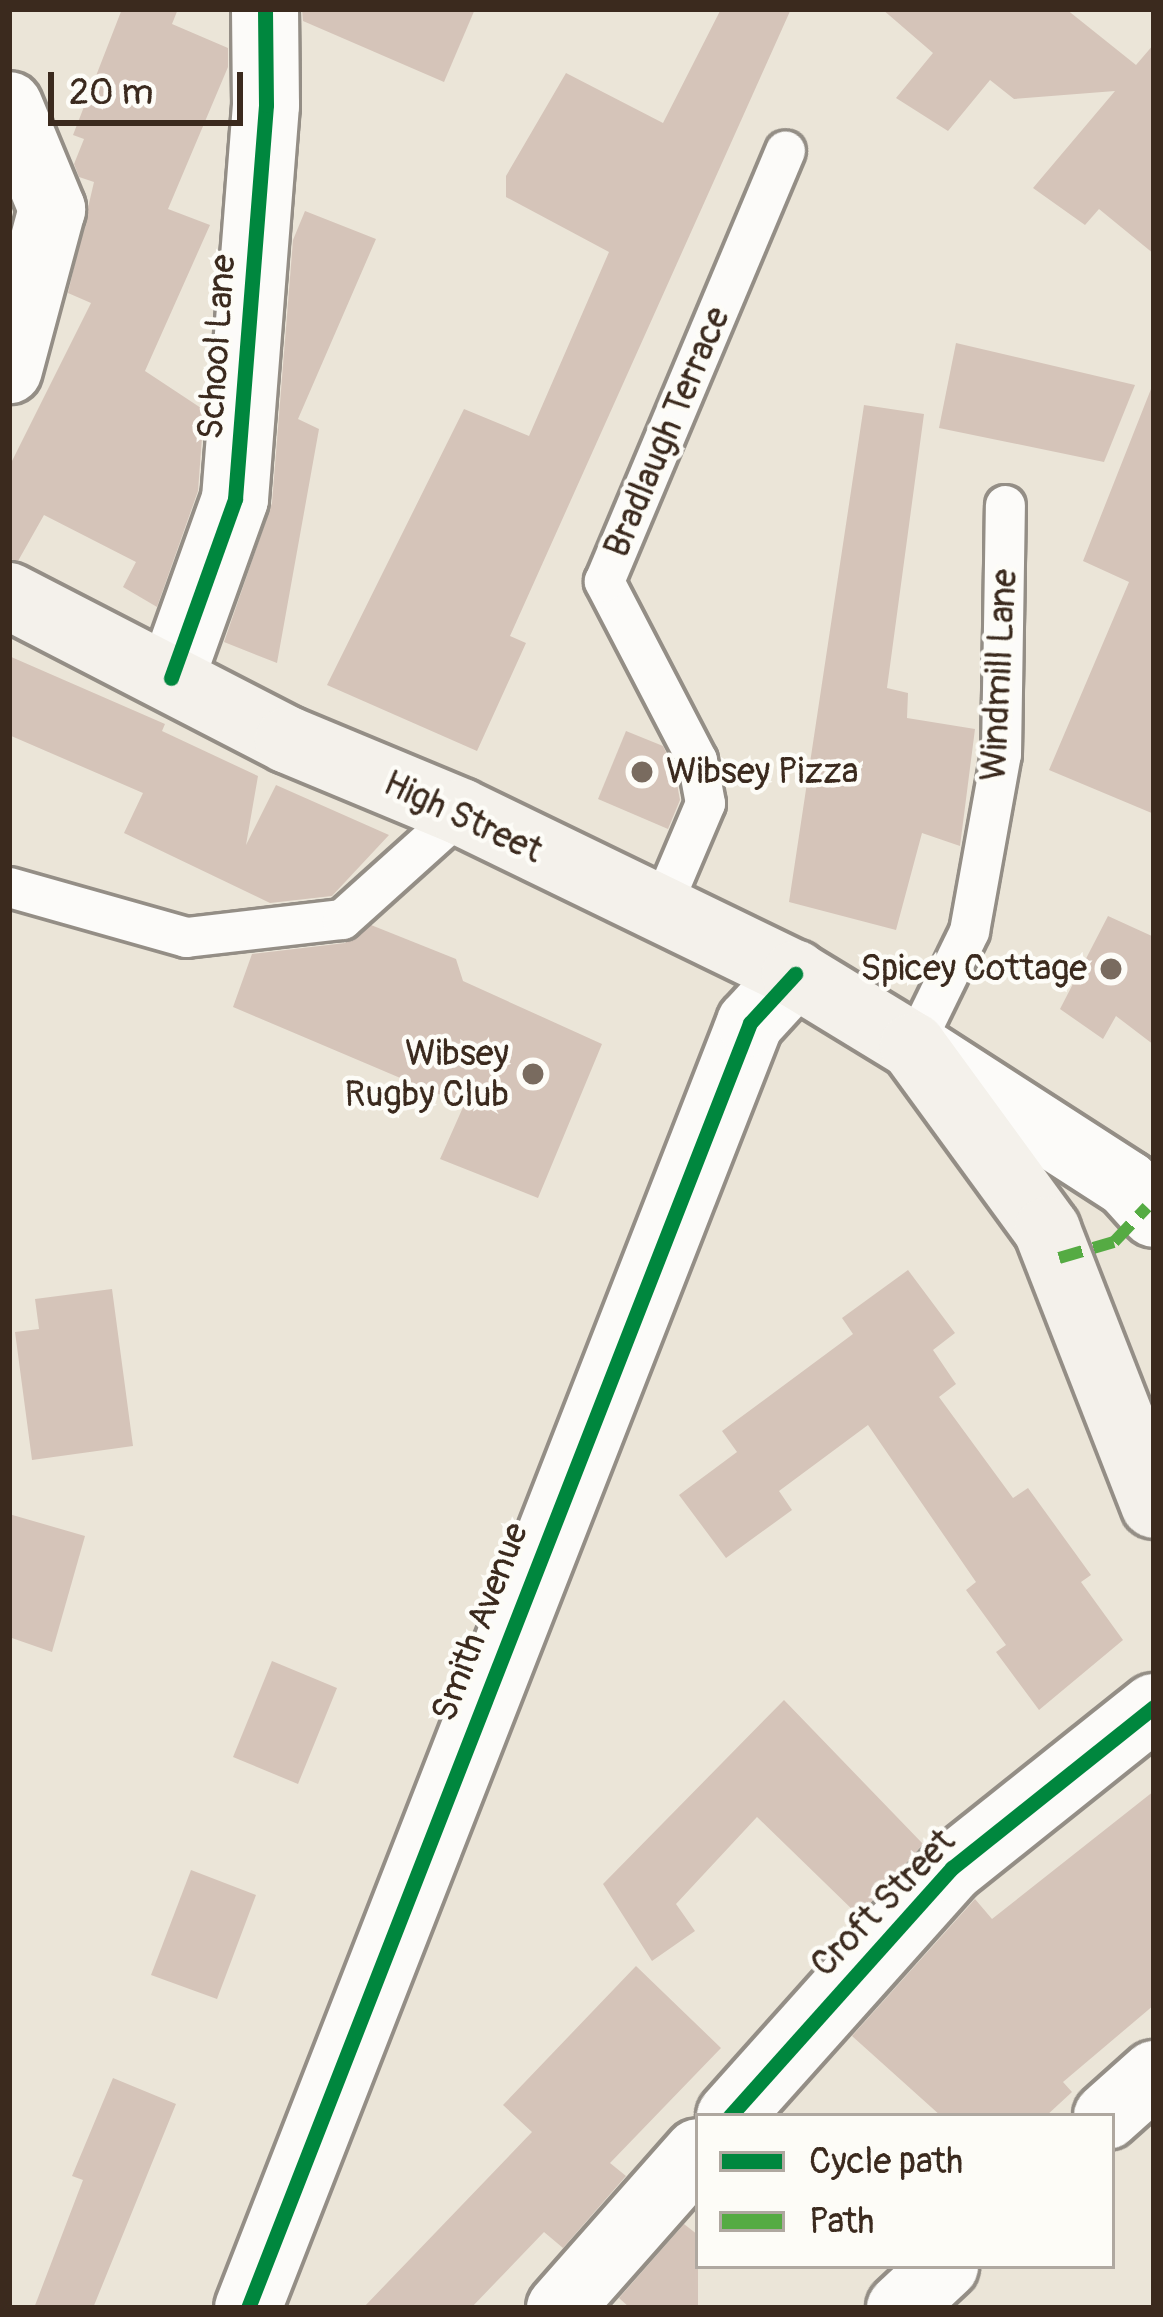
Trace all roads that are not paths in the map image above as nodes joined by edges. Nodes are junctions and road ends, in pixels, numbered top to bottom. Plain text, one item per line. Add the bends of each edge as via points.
1 (265, 9) edge
2 (9, 105) edge
3 (785, 151) dead end
4 (9, 370) edge
5 (1005, 505) dead end
6 (9, 596) edge
7 (170, 678) junction
8 (461, 812) junction
9 (9, 887) edge
10 (660, 909) junction
11 (795, 974) junction
12 (913, 1046) junction
13 (1154, 1214) edge
14 (1154, 1504) edge
15 (1154, 1707) edge
16 (1154, 2074) edge
17 (733, 2113) edge
18 (1110, 2113) edge
19 (695, 2155) edge
20 (942, 2269) edge
21 (248, 2308) edge
22 (560, 2308) edge
23 (900, 2308) edge

1 - 7 street, School Lane via 266,106 235,499
2 - 4 street via 52,209
3 - 10 lane, Bradlaugh Terrace via 604,581 697,760 705,803
5 - 12 lane, Windmill Lane via 1001,754 968,931
6 - 7 main road, High Street
7 - 8 main road, High Street via 288,740
8 - 9 lane via 342,919 186,937
8 - 10 main road, High Street
10 - 11 main road, High Street
11 - 12 main road, High Street
11 - 21 street, Smith Avenue via 750,1022
12 - 13 street, High Street via 1127,1184
12 - 14 main road, High Street via 1047,1230
15 - 17 street, Croft Street via 952,1868
16 - 18 street
19 - 22 street
20 - 23 street

